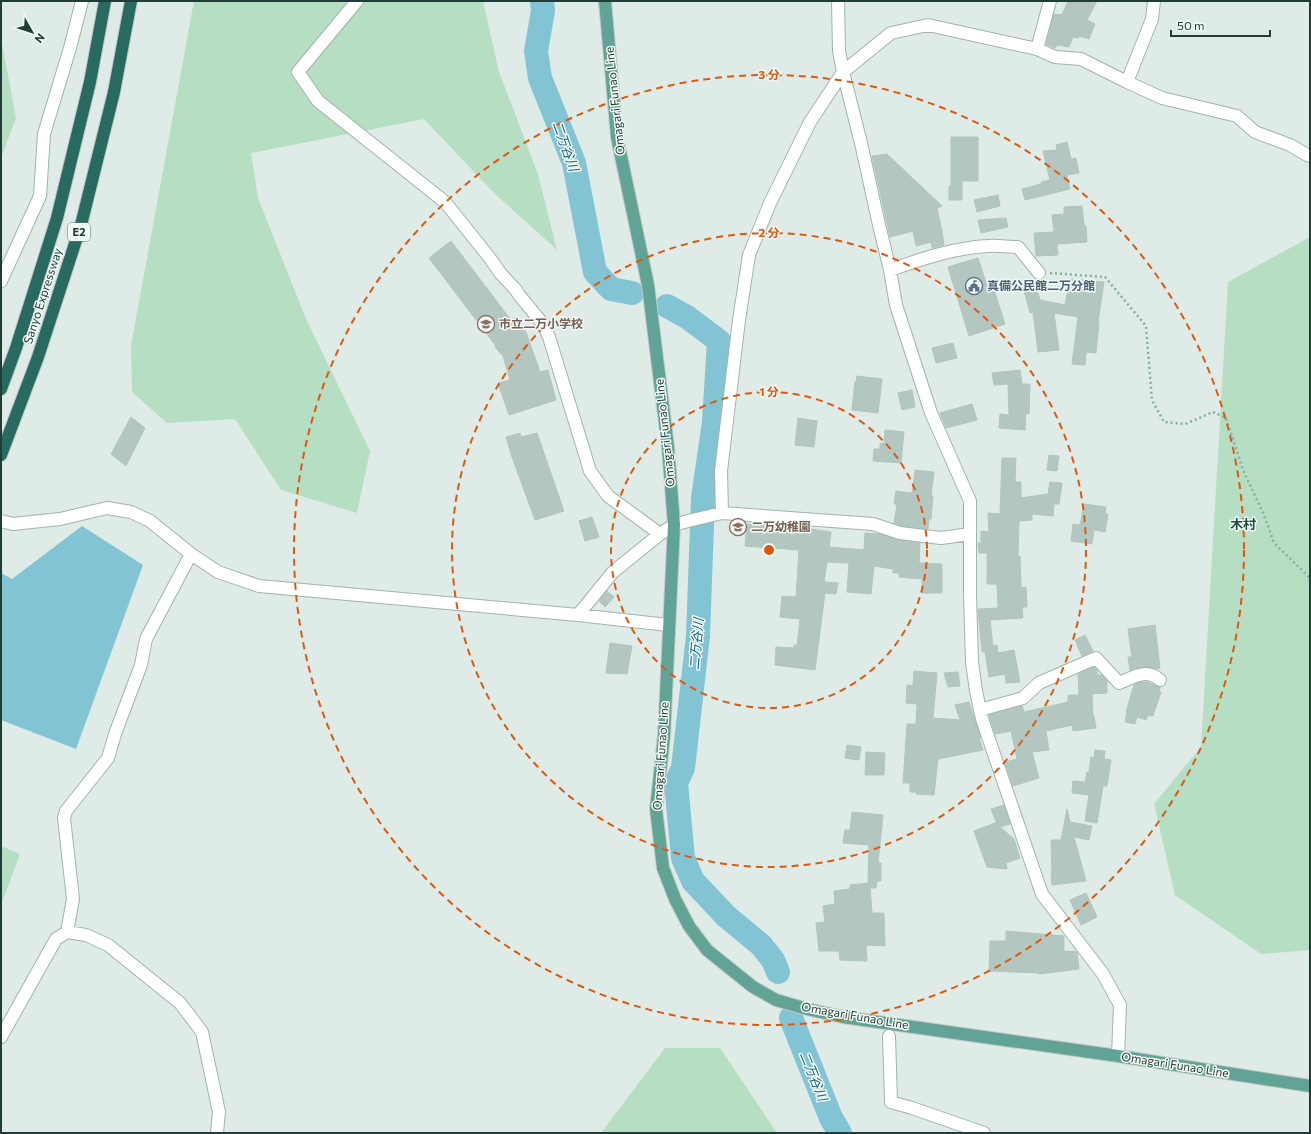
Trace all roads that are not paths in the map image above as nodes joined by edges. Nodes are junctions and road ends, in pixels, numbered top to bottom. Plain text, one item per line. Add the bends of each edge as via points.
1 (82, 1) edge
2 (105, 1) edge
3 (131, 1) edge
4 (357, 1) edge
5 (605, 1) edge
6 (838, 1) edge
7 (1050, 1) edge
8 (1154, 1) edge
9 (1037, 49) junction
10 (843, 72) junction
11 (1127, 82) junction
12 (1310, 156) edge
13 (890, 270) junction
14 (1039, 273) road end
15 (1, 281) edge
16 (1, 389) edge
17 (1, 455) edge
18 (722, 513) junction
19 (1, 521) edge
20 (674, 525) junction
21 (660, 534) junction
22 (970, 534) junction
23 (191, 554) junction
24 (578, 615) junction
25 (668, 625) junction
26 (1160, 680) dead end
27 (980, 710) junction
28 (67, 932) junction
29 (889, 1036) dead end
30 (1, 1037) edge
31 (1118, 1056) junction
32 (1310, 1086) edge
33 (217, 1133) edge
34 (984, 1133) edge

1 - 15 street via 44,134 40,196
2 - 16 highway, Sanyo Expressway / E2 via 90,82 57,218
3 - 17 highway, Sanyo Expressway / E2 via 114,92 81,225 38,357
4 - 21 street via 298,72 318,101 445,202 543,324 590,471 608,496
5 - 20 main road, Omagari Funao Line via 617,137 648,285 668,447
6 - 10 street via 839,51
7 - 9 street
8 - 11 street via 1152,19
9 - 10 street via 928,25 891,33
9 - 11 street via 1055,57 1081,58
10 - 13 street
10 - 18 street via 810,122 770,203 749,255 721,470
11 - 12 street via 1162,98 1236,116 1254,132 1290,145
13 - 14 street via 955,250 987,246 1018,247
13 - 22 street via 896,305 931,413 970,501
18 - 20 street
18 - 22 street via 873,524 900,532 941,538
19 - 23 street via 13,524 60,519 107,508 131,512 150,521
20 - 21 street
20 - 25 main road, Omagari Funao Line
21 - 24 street via 613,572
22 - 27 street via 972,662
23 - 24 street via 218,572 259,586
23 - 28 street via 146,639 141,665 108,758 66,811 64,818 73,898
24 - 25 street
25 - 31 main road, Omagari Funao Line via 664,736 656,809 659,839 663,868 675,899 689,926 707,950 752,987 776,1000 807,1009 843,1017
26 - 27 street via 1154,674 1142,674 1119,683 1096,658 1039,683 1023,698
27 - 31 street via 1042,894 1103,974 1120,1005
28 - 30 street via 56,939
28 - 33 street via 86,935 108,945 180,1003 202,1032 220,1112
29 - 34 street via 891,1102
31 - 32 main road, Omagari Funao Line

